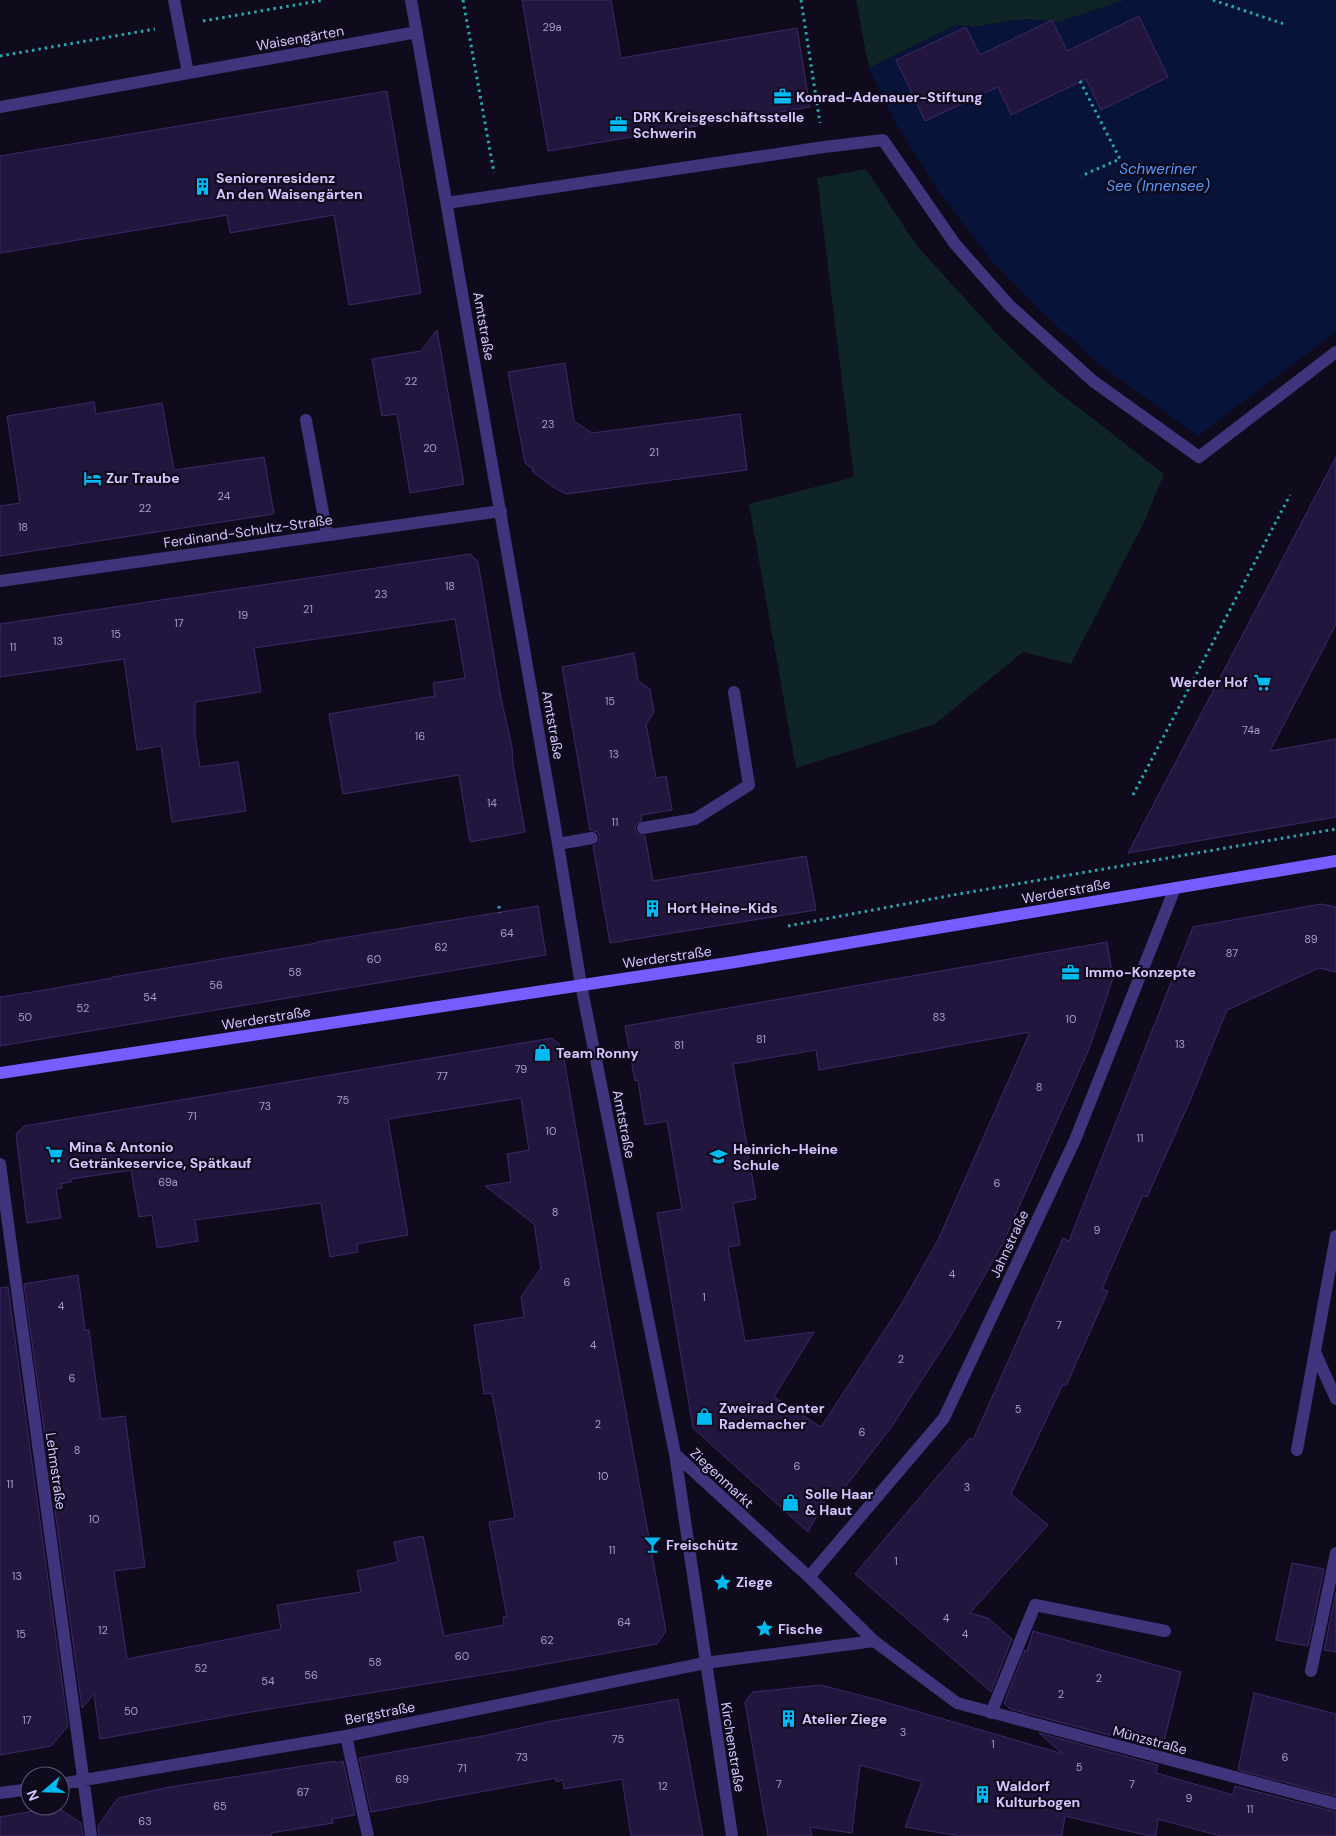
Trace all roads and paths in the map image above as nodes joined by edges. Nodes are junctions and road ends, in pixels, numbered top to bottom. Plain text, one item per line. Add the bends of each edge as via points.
1 (174, 0) edge
2 (411, 0) edge
3 (463, 0) edge
4 (800, 0) edge
5 (1213, 0) edge
6 (1284, 24) dead end
7 (417, 32) junction
8 (188, 73) junction
9 (1080, 81) dead end
10 (0, 107) edge
11 (824, 147) junction
12 (1082, 176) dead end
13 (498, 195) junction
14 (447, 203) junction
15 (1336, 352) edge
16 (306, 420) dead end
17 (1290, 495) dead end
18 (501, 511) junction
19 (326, 536) junction
20 (0, 581) edge
21 (734, 692) dead end
22 (1133, 795) dead end
23 (643, 828) dead end
24 (1336, 829) edge
25 (592, 838) dead end
26 (558, 844) junction
27 (1336, 861) edge
28 (1175, 888) junction
29 (499, 906) dead end
30 (500, 913) dead end
31 (780, 927) dead end
32 (581, 985) junction
33 (0, 1073) edge
34 (0, 1164) edge
35 (1336, 1236) edge
36 (1315, 1352) junction
37 (1336, 1399) edge
38 (1297, 1450) dead end
39 (674, 1454) junction
40 (1336, 1553) edge
41 (809, 1577) junction
42 (1165, 1632) dead end
43 (874, 1641) junction
44 (705, 1663) junction
45 (1311, 1671) dead end
46 (957, 1703) joint
47 (991, 1713) junction
48 (346, 1736) junction
49 (83, 1781) junction
50 (70, 1783) edge
51 (20, 1790) edge
52 (0, 1793) edge
53 (1336, 1804) edge
54 (91, 1836) edge
55 (368, 1836) edge
56 (732, 1836) edge

1 - 8 street
2 - 7 street, Amtstraße
3 - 13 path
4 - 11 path
5 - 6 path
7 - 8 street, Waisengärten
7 - 14 street, Amtstraße
8 - 10 street, Waisengärten
9 - 12 path via 1120,159
11 - 13 street
11 - 15 street via 883,140 955,244 1009,305 1093,381 1199,457
13 - 14 street
14 - 18 street, Amtstraße
16 - 19 street
17 - 22 path
18 - 19 street, Ferdinand-Schultz-Straße
18 - 26 street, Amtstraße
19 - 20 street, Ferdinand-Schultz-Straße
21 - 23 street via 749,785 695,819
24 - 31 path
25 - 26 street
26 - 32 street, Amtstraße
27 - 28 street, Werderstraße
28 - 32 street, Werderstraße
28 - 41 street, Jahnstraße via 1075,1140 944,1418
29 - 30 path
32 - 33 street, Werderstraße
32 - 39 street, Amtstraße
34 - 49 street, Lehmstraße
35 - 36 street
36 - 37 street
36 - 38 street
39 - 41 street, Ziegenmarkt
39 - 44 street, Ziegenmarkt
40 - 45 street
41 - 43 street, Ziegenmarkt
42 - 47 street via 1035,1605
43 - 44 street
43 - 46 street, Ziegenmarkt
44 - 48 street, Bergstraße
44 - 56 street, Kirchenstraße
46 - 47 street, Münzstraße
47 - 53 street, Münzstraße
48 - 49 street, Bergstraße
48 - 55 street
49 - 50 street, Bergstraße
49 - 54 street, Lehmstraße
51 - 52 street

